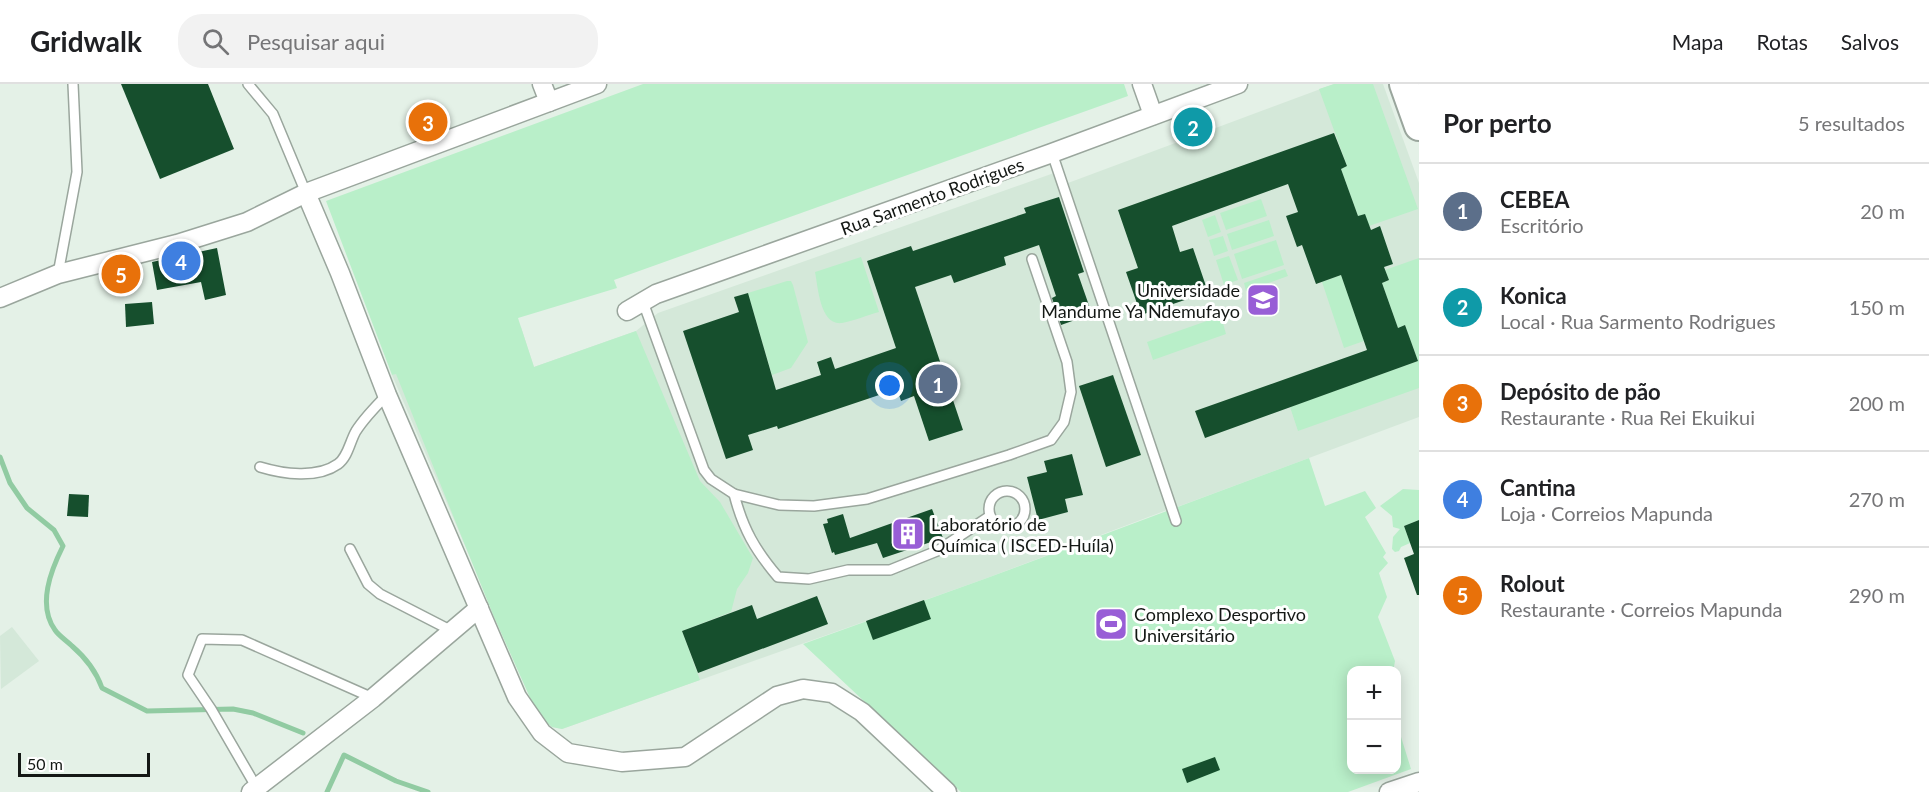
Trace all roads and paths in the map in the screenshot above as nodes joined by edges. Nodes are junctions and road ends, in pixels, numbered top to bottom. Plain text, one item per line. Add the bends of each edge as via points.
1 (73, 84) edge
2 (248, 84) edge
3 (542, 84) edge
4 (597, 84) edge
5 (1142, 84) edge
6 (1238, 84) edge
7 (1404, 84) edge
8 (549, 102) junction
9 (1153, 115) junction
10 (1419, 126) edge
11 (1052, 153) junction
12 (306, 193) junction
13 (1032, 259) dead end
14 (58, 274) junction
15 (0, 298) edge
16 (635, 306) joint
17 (387, 395) junction
18 (260, 467) dead end
19 (734, 494) junction
20 (990, 516) dead end
21 (1176, 521) dead end
22 (350, 549) dead end
23 (479, 608) junction
24 (452, 631) junction
25 (373, 698) junction
26 (1419, 782) edge
27 (256, 791) edge
28 (947, 792) edge
29 (1389, 792) edge

1 - 14 lane via 77,172
2 - 12 lane via 273,114
3 - 8 street
4 - 8 street
5 - 9 street
6 - 9 street, Rua Sarmento Rodrigues
7 - 10 main road
8 - 12 street
9 - 11 street, Rua Sarmento Rodrigues
11 - 16 street, Rua Sarmento Rodrigues via 656,294
11 - 21 lane
12 - 14 street via 237,225
12 - 17 street
13 - 19 lane via 1067,362 1071,392 1064,422 1051,440 867,499 814,506 779,505
14 - 15 street
16 - 19 lane via 704,470
17 - 18 lane via 355,432 337,465 292,474
17 - 23 street
19 - 20 lane via 760,556 778,577 809,579 849,570 890,570 937,551
22 - 24 lane via 368,584 380,594
23 - 24 street
23 - 28 street via 517,697 542,733 568,753 622,762 685,757 777,696 803,689 832,693 862,712
24 - 25 street
25 - 27 street
25 - 27 lane via 242,640 202,639 188,675
26 - 29 street

